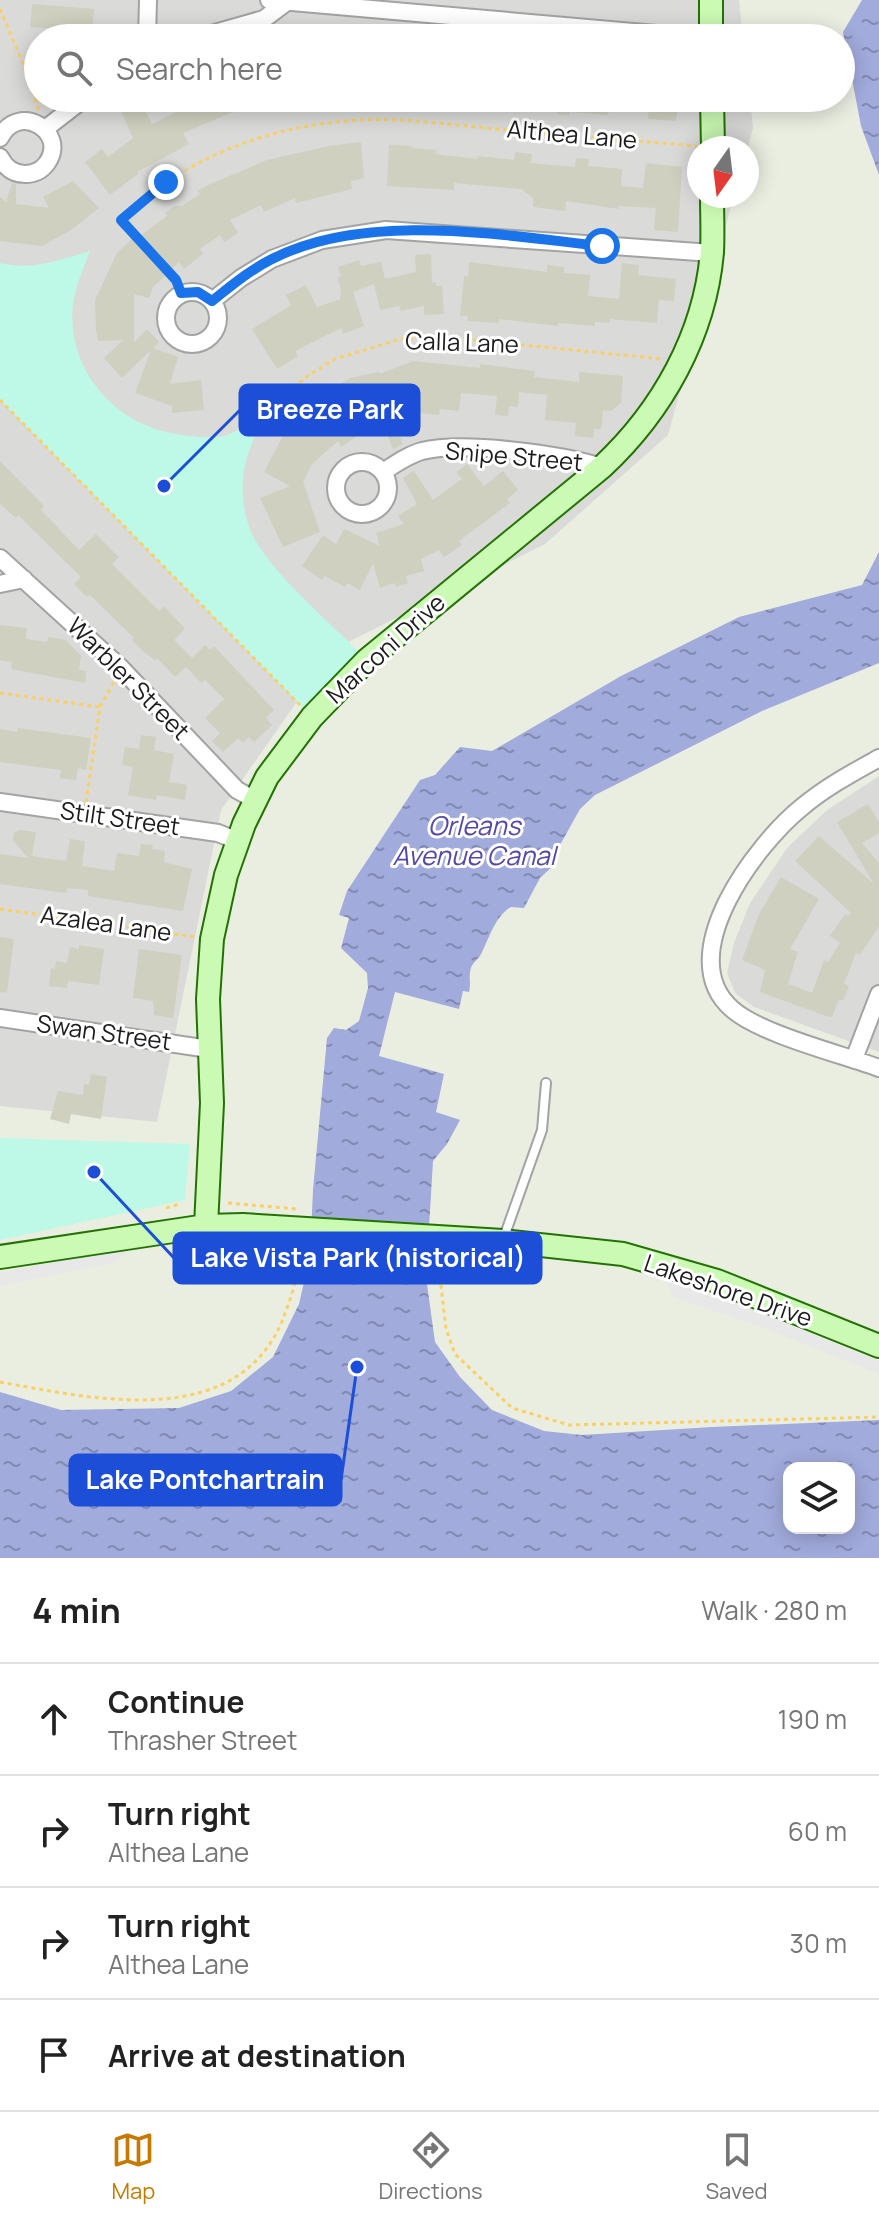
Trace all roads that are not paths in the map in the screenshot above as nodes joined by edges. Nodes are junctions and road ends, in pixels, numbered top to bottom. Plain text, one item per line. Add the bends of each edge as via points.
1 (148, 0) edge
2 (269, 0) edge
3 (711, 0) edge
4 (287, 1) edge
5 (147, 24) edge
6 (246, 24) edge
7 (545, 24) edge
8 (711, 24) edge
9 (67, 112) edge
10 (712, 112) edge
11 (45, 129) junction
12 (713, 136) edge
13 (0, 138) edge
14 (0, 157) edge
15 (712, 208) edge
16 (712, 253) junction
17 (212, 301) junction
18 (602, 467) junction
19 (383, 472) dead end
20 (0, 558) edge
21 (24, 579) junction
22 (0, 584) edge
23 (879, 758) edge
24 (255, 800) junction
25 (0, 802) edge
26 (238, 841) junction
27 (879, 994) edge
28 (0, 1018) edge
29 (209, 1049) junction
30 (854, 1059) junction
31 (879, 1068) edge
32 (546, 1083) dead end
33 (206, 1226) junction
34 (503, 1241) junction
35 (0, 1257) edge
36 (875, 1341) edge

1 - 5 street
2 - 4 street
3 - 8 street
4 - 6 street via 264,19
4 - 7 street
9 - 11 street
10 - 12 street
11 - 13 street via 23,121 8,126
11 - 14 street via 52,152 38,171 15,172
15 - 16 street, Marconi Drive
16 - 17 street via 386,230 322,240 286,253
16 - 18 street, Marconi Drive via 682,361 654,411
17 - 17 street via 198,292 181,293 171,301 165,320 169,332 185,344 198,344 214,332 218,320
18 - 19 street, Snipe Street via 541,454 444,447 419,452
18 - 24 street, Marconi Drive via 367,660 312,717
20 - 21 street, Warbler Street
21 - 22 street
21 - 24 street, Warbler Street via 121,668 237,790
23 - 30 street via 800,808 770,838 726,905 710,952 711,979 720,997 747,1021
24 - 26 street, Marconi Drive
25 - 26 street, Stilt Street via 218,833
26 - 29 street, Marconi Drive via 212,939
27 - 30 street
28 - 29 street, Swan Street
29 - 33 street, Marconi Drive
30 - 31 street
32 - 34 lane via 542,1130
33 - 34 street, Lakeshore Drive
33 - 35 street, Lakeshore Drive
34 - 36 street, Lakeshore Drive via 623,1254 717,1281

